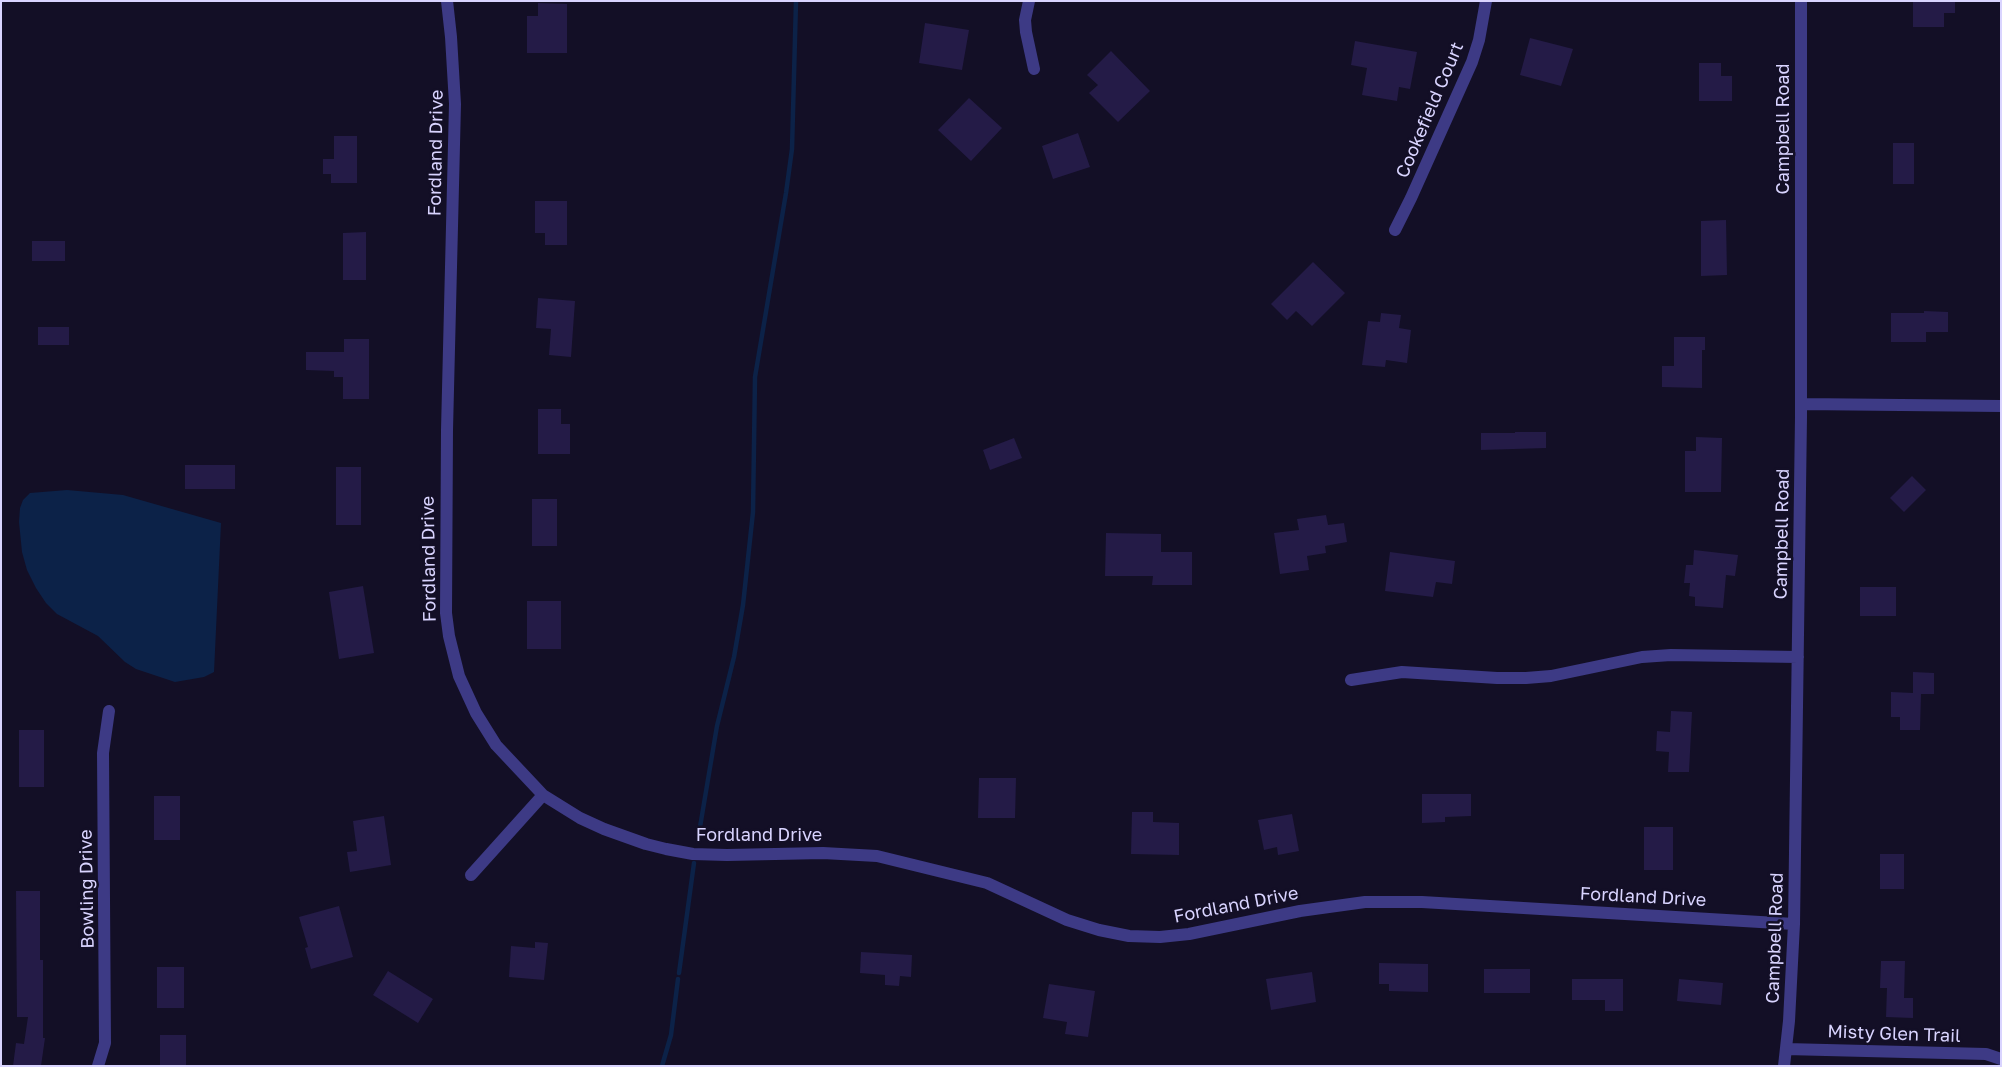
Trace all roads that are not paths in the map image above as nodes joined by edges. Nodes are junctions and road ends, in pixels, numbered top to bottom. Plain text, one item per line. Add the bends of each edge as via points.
1 (447, 1) edge
2 (1029, 1) edge
3 (1486, 1) edge
4 (1801, 1) edge
5 (1034, 69) dead end
6 (1395, 230) dead end
7 (1801, 404) junction
8 (2001, 406) edge
9 (1798, 657) junction
10 (1351, 680) dead end
11 (109, 711) dead end
12 (543, 795) junction
13 (471, 875) dead end
14 (1794, 924) junction
15 (1786, 1049) junction
16 (2001, 1059) edge
17 (98, 1066) edge
18 (1784, 1066) edge

1 - 12 street, Fordland Drive via 455,122 448,362 446,613 459,676 476,712 496,745
2 - 5 street via 1025,26
3 - 6 street, Cookefield Court via 1472,62
4 - 7 street, Campbell Road
7 - 8 street
7 - 9 street, Campbell Road
9 - 10 street via 1671,655 1642,657 1526,678 1402,672
9 - 14 street, Campbell Road
11 - 17 street, Bowling Drive via 103,753 105,1043
12 - 13 street
12 - 14 street, Fordland Drive via 604,829 659,848 693,854 877,856 986,883 1067,920 1129,936 1190,934 1300,910 1364,902 1422,902
14 - 15 street, Campbell Road
15 - 16 street, Misty Glen Trail via 1986,1054
15 - 18 street, Campbell Road

